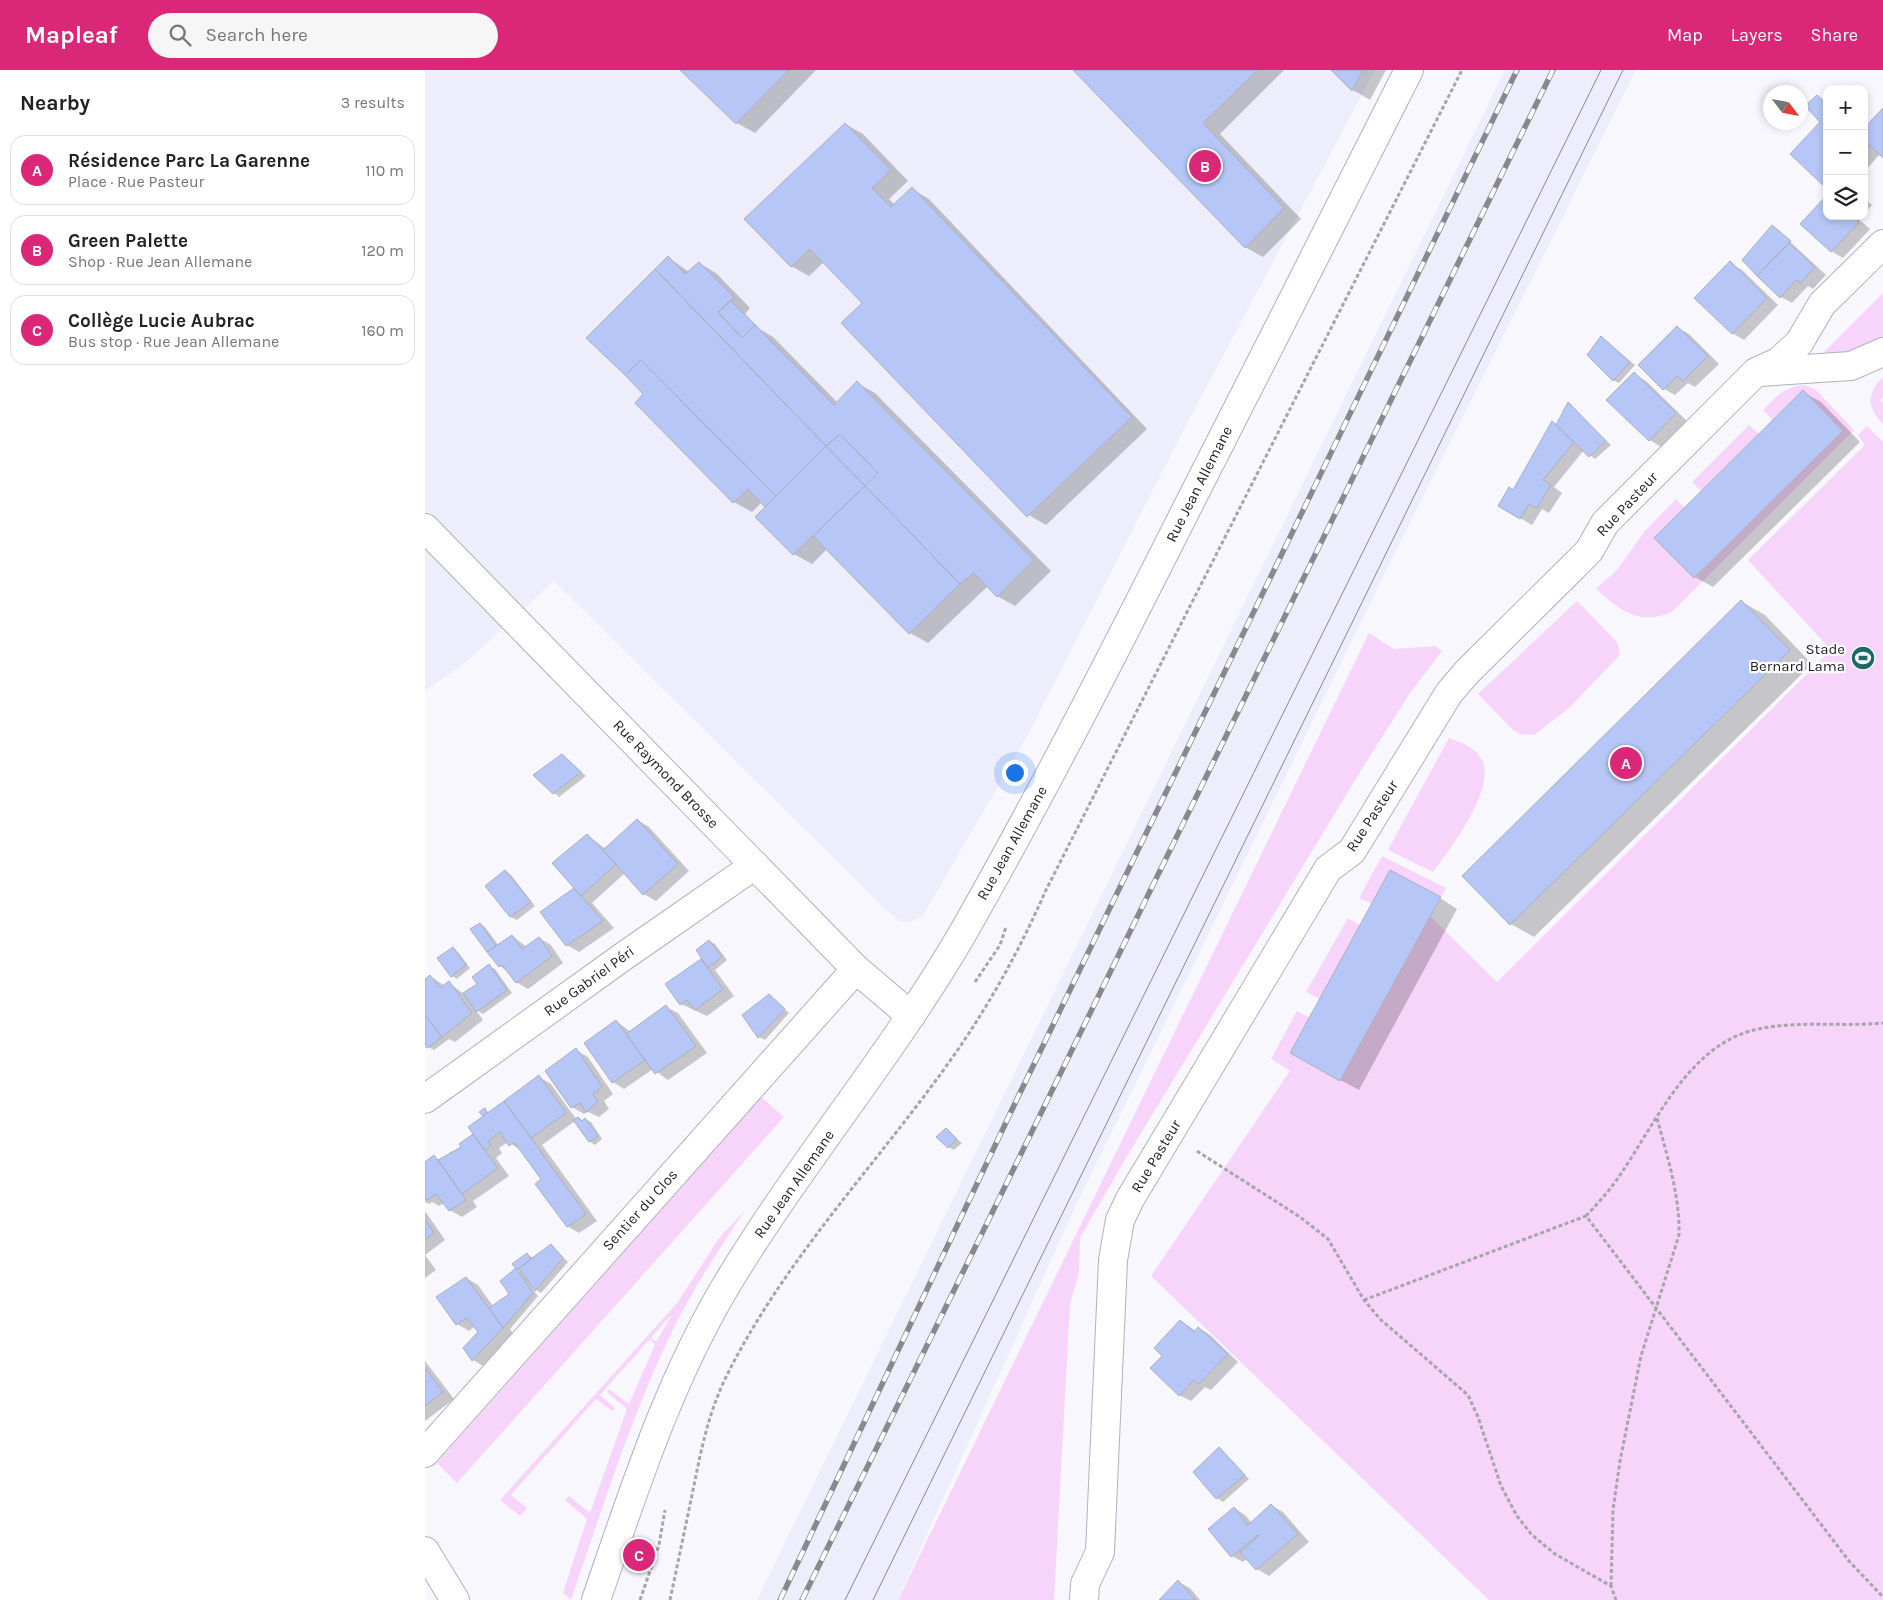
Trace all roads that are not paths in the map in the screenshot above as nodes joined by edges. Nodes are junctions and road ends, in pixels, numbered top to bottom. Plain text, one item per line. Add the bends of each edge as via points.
1 (1409, 70) edge
2 (1883, 244) edge
3 (1883, 352) edge
4 (1756, 372) junction
5 (425, 528) edge
6 (755, 865) junction
7 (856, 969) junction
8 (911, 1016) junction
9 (425, 1099) edge
10 (425, 1453) edge
11 (425, 1551) edge
12 (455, 1600) edge
13 (596, 1600) edge
14 (1084, 1600) edge

1 - 8 street, Rue Jean Allemane via 1081,717 963,933
2 - 4 street, Rue Pasteur via 1822,304 1799,343 1778,362
3 - 4 street via 1851,366
4 - 14 street, Rue Pasteur via 1605,524 1580,560 1449,693 1352,852 1329,869 1130,1199 1115,1240 1100,1552 1085,1584
5 - 6 street, Rue Raymond Brosse
6 - 7 street, Rue Raymond Brosse
6 - 9 street, Rue Gabriel Péri
7 - 8 street, Rue Raymond Brosse
7 - 10 street, Sentier du Clos
8 - 13 street, Rue Jean Allemane via 729,1280 693,1344 661,1414
11 - 12 street

